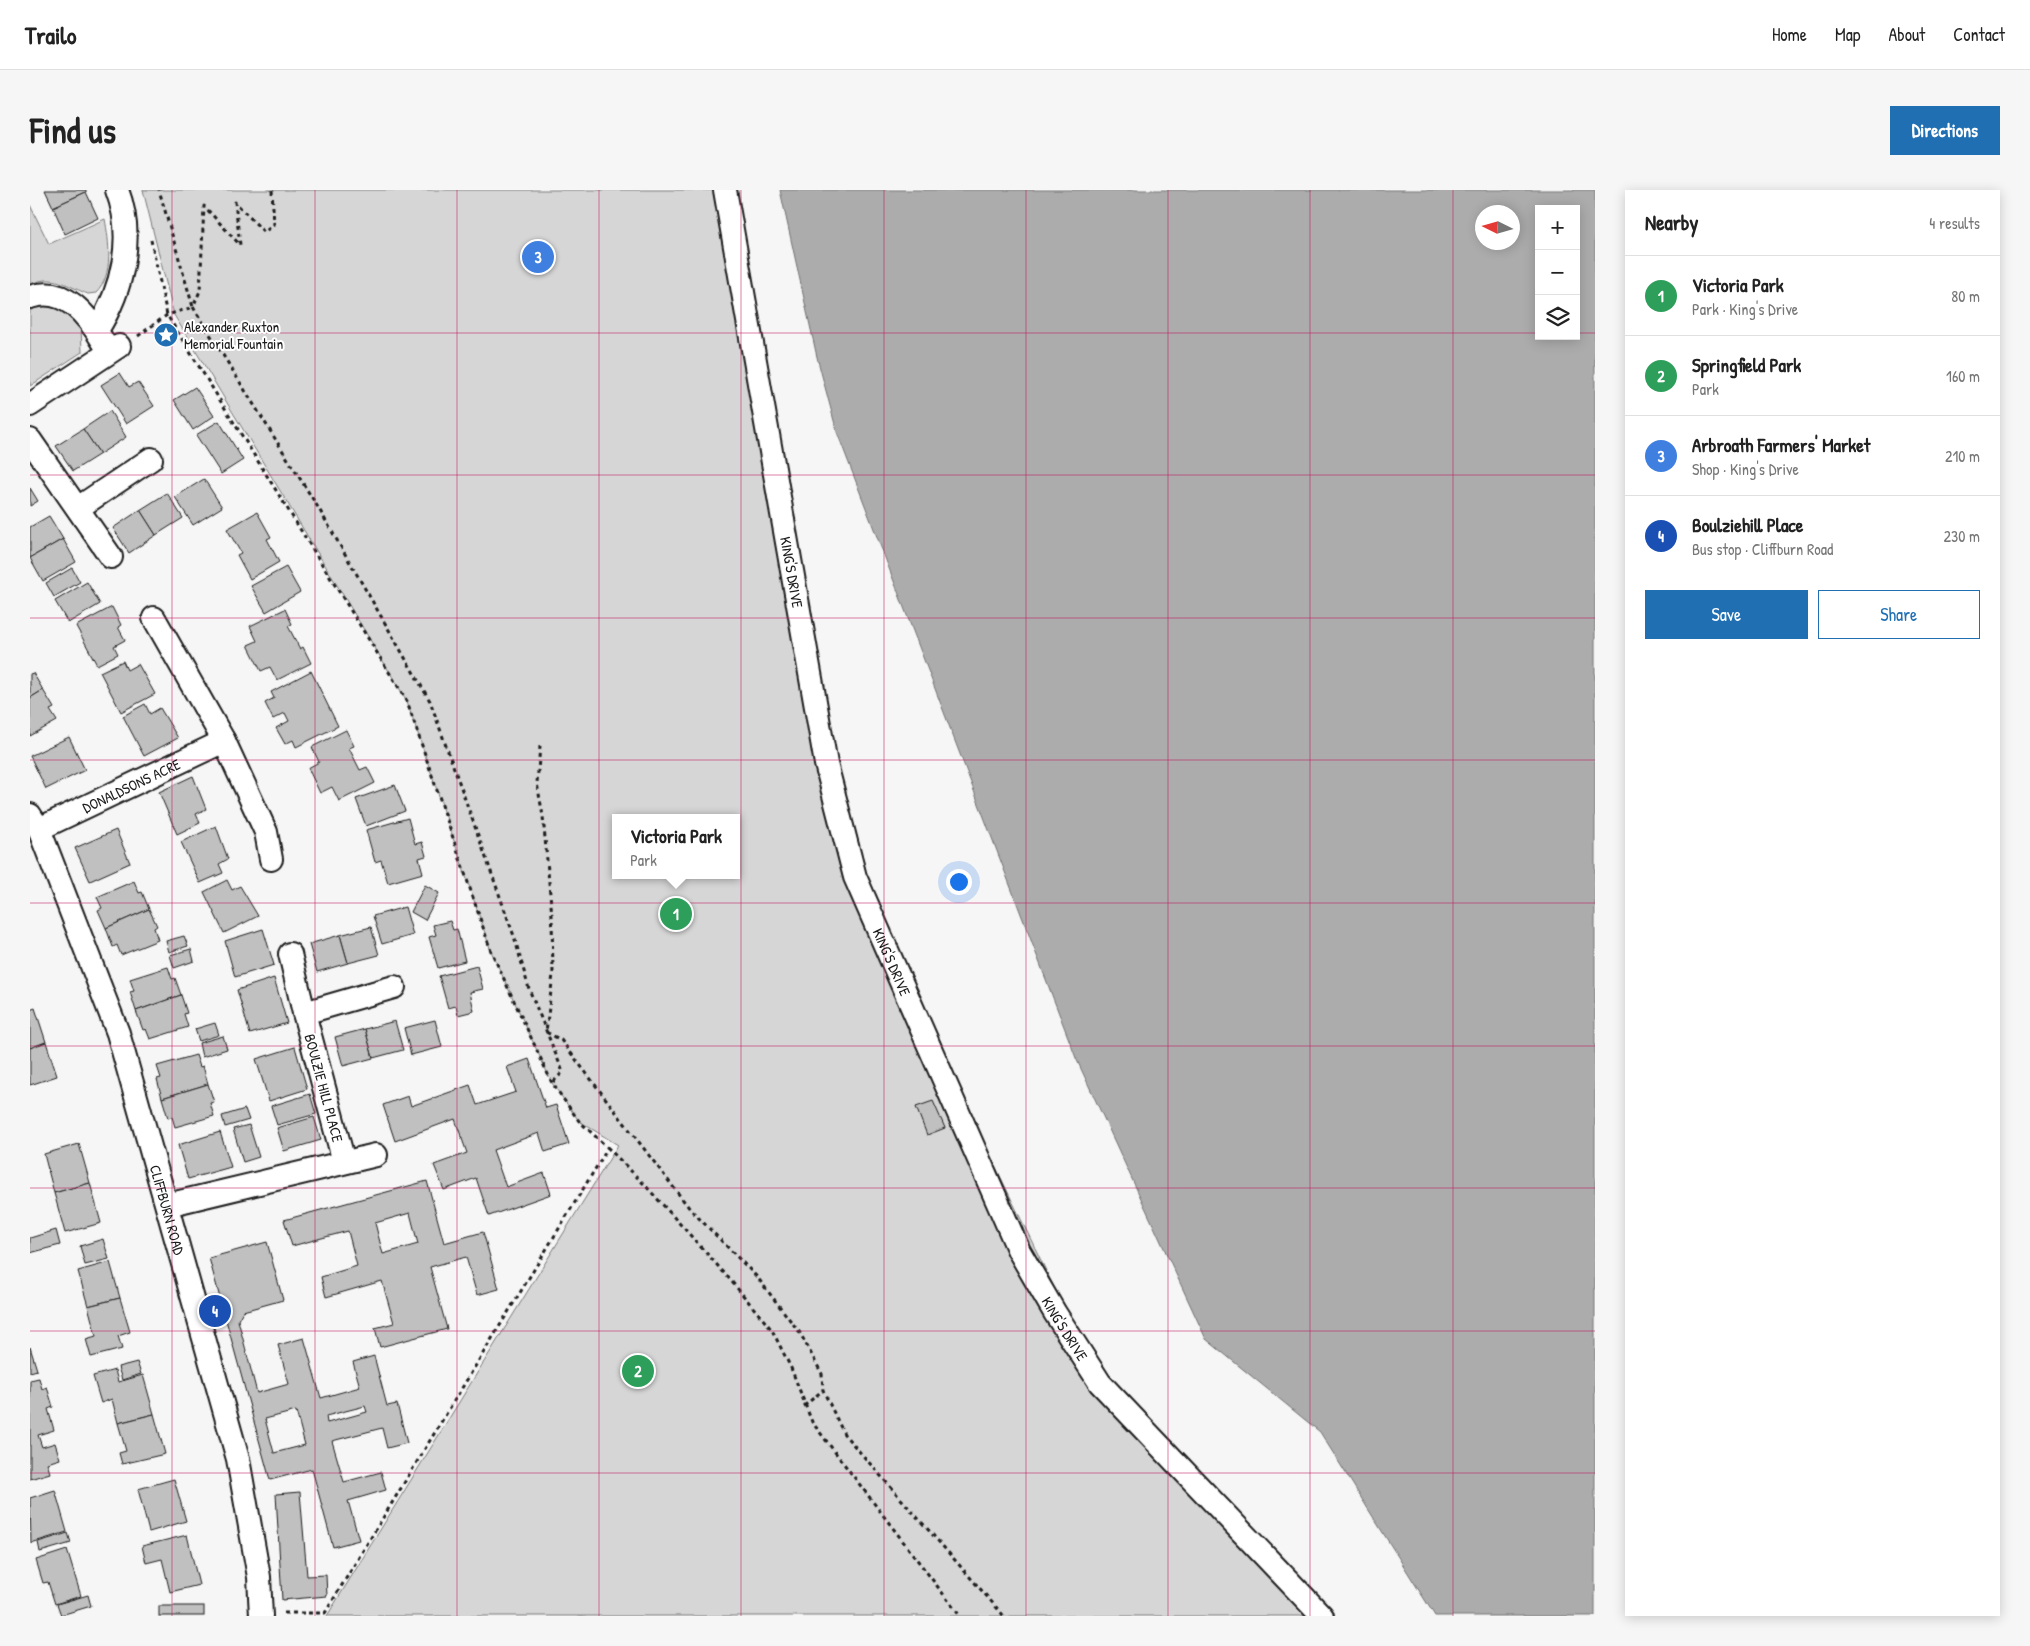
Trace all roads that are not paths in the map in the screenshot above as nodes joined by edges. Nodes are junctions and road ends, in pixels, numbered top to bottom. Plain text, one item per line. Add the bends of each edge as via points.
1 (117, 190) edge
2 (725, 190) edge
3 (30, 297) edge
4 (97, 330) junction
5 (30, 405) edge
6 (30, 440) edge
7 (151, 459) dead end
8 (78, 508) junction
9 (110, 557) dead end
10 (154, 618) dead end
11 (224, 741) junction
12 (34, 822) edge
13 (271, 859) dead end
14 (290, 954) dead end
15 (394, 987) dead end
16 (304, 1013) junction
17 (376, 1155) dead end
18 (344, 1162) junction
19 (166, 1205) junction
20 (261, 1615) edge
21 (1322, 1616) edge

1 - 4 street via 125,225 126,254 119,285
2 - 21 street, KING'S DRIVE via 825,756 855,877 1020,1251 1054,1313 1100,1382
3 - 4 street via 41,293 58,295 76,306
4 - 5 street via 114,349
6 - 8 street
7 - 8 street
8 - 9 street
10 - 11 street
11 - 12 street, DONALDSONS ACRE
11 - 13 street via 266,832
12 - 19 street, CLIFFBURN ROAD via 118,1033
14 - 16 street, BOULZIE HILL PLACE
15 - 16 street, BOULZIE HILL PLACE
16 - 18 street, BOULZIE HILL PLACE
17 - 18 street
18 - 19 street
19 - 20 street, CLIFFBURN ROAD via 238,1458 259,1577

